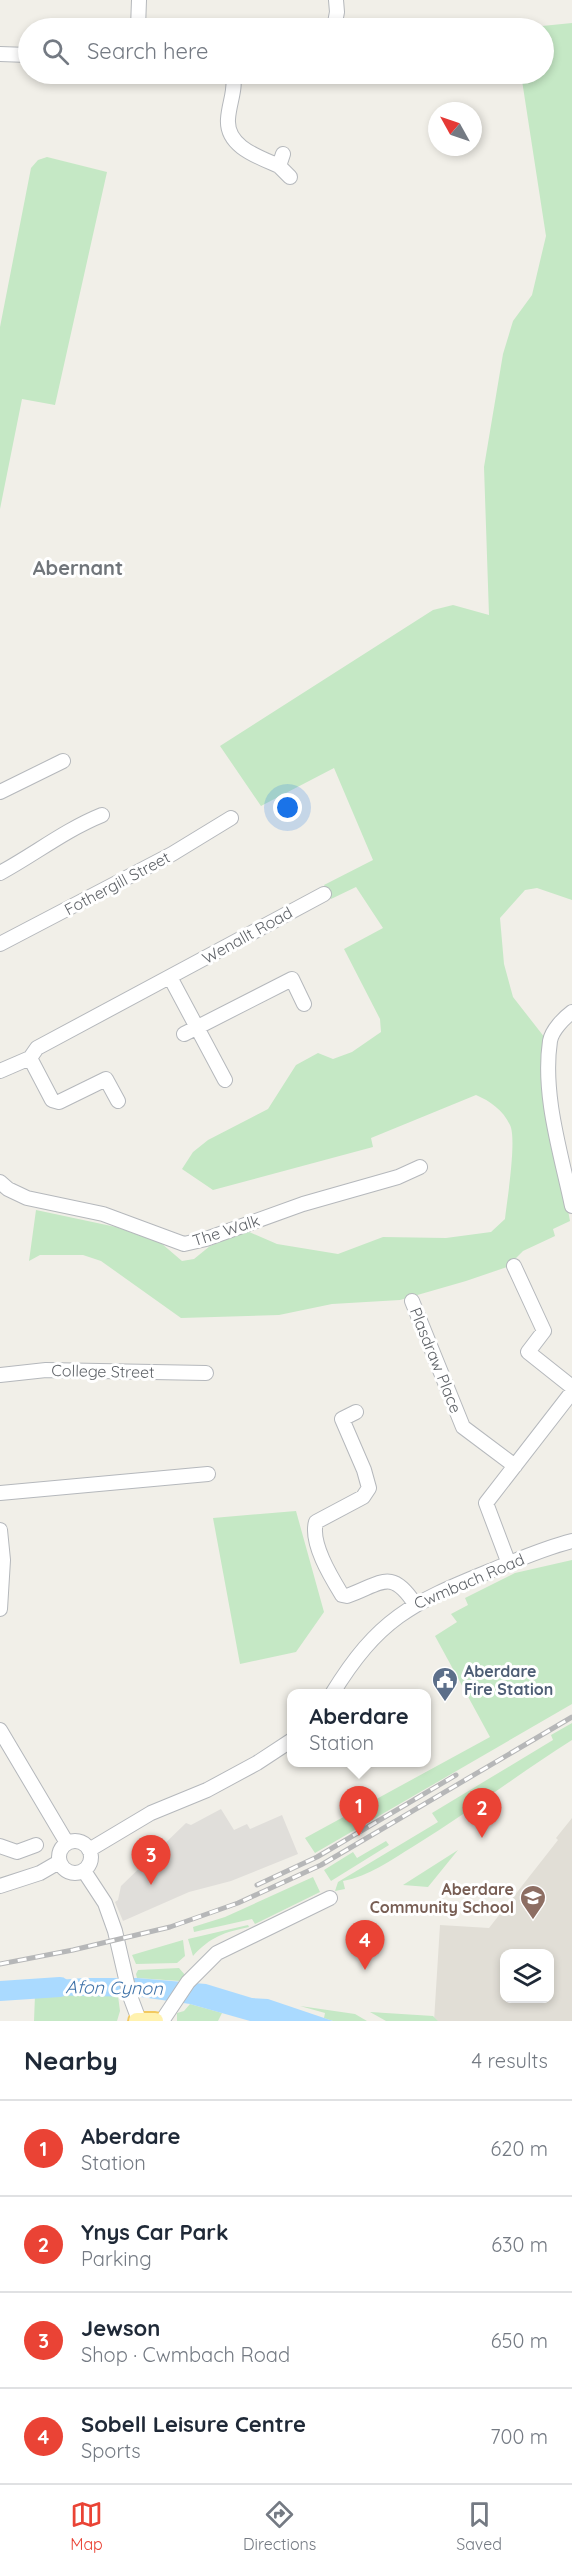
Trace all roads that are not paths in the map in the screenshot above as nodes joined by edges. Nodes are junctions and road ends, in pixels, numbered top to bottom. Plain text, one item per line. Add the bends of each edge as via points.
1 (139, 0) edge
2 (336, 0) edge
3 (138, 18) edge
4 (335, 18) edge
5 (0, 54) edge
6 (18, 55) edge
7 (235, 84) edge
8 (290, 177) dead end
9 (63, 761) dead end
10 (0, 792) edge
11 (102, 815) dead end
12 (231, 818) dead end
13 (0, 873) edge
14 (324, 894) dead end
15 (0, 944) edge
16 (170, 977) junction
17 (304, 1004) dead end
18 (572, 1012) edge
19 (197, 1027) junction
20 (183, 1034) dead end
21 (30, 1058) junction
22 (0, 1071) edge
23 (225, 1080) dead end
24 (118, 1101) dead end
25 (420, 1167) dead end
26 (0, 1182) edge
27 (572, 1206) edge
28 (514, 1266) dead end
29 (412, 1301) dead end
30 (206, 1373) dead end
31 (0, 1375) edge
32 (572, 1387) edge
33 (572, 1392) edge
34 (356, 1412) dead end
35 (342, 1419) junction
36 (328, 1423) dead end
37 (515, 1466) junction
38 (208, 1474) dead end
39 (0, 1493) edge
40 (0, 1530) edge
41 (572, 1541) edge
42 (509, 1564) junction
43 (1, 1603) edge
44 (415, 1604) junction
45 (335, 1689) edge
46 (0, 1730) edge
47 (287, 1743) edge
48 (67, 1843) junction
49 (36, 1845) dead end
50 (0, 1846) edge
51 (89, 1850) junction
52 (59, 1862) junction
53 (84, 1871) junction
54 (0, 1886) edge
55 (330, 1898) dead end
56 (144, 2021) edge
57 (162, 2021) edge

1 - 3 street
2 - 4 street
5 - 6 street
7 - 8 street via 229,132 239,145 281,160
9 - 10 street
11 - 13 street via 54,838 29,858
12 - 15 street, Fothergill Street via 172,854
14 - 16 street, Wenallt Road
16 - 19 street
16 - 21 street, Wenallt Road via 37,1048
17 - 19 street via 292,979
18 - 27 street via 550,1038 550,1094
19 - 20 street
19 - 23 street
21 - 22 street, Wenallt Road
21 - 24 street via 52,1100 59,1102 106,1079
25 - 26 street, The Walk via 184,1244 103,1214 27,1198
28 - 32 street via 544,1331 528,1352
29 - 37 street, Plasdraw Place via 463,1427
30 - 31 street, College Street via 46,1370
33 - 37 street
34 - 35 street
35 - 36 street
35 - 44 street via 369,1488 363,1497 316,1522 314,1529 325,1560 342,1595 381,1580 394,1581 405,1588
37 - 42 street via 486,1503
38 - 39 street
40 - 43 street
41 - 42 street, Cwmbach Road
42 - 44 street, Cwmbach Road
44 - 45 street, Cwmbach Road via 374,1637 350,1663
46 - 48 street
47 - 51 street via 207,1790 151,1813
48 - 51 street via 82,1843
48 - 52 street via 59,1853
49 - 50 street via 17,1852
51 - 53 street via 91,1859
52 - 53 street via 69,1872
52 - 54 street via 40,1874
53 - 56 street via 105,1903 130,1996
55 - 57 street via 207,1961

